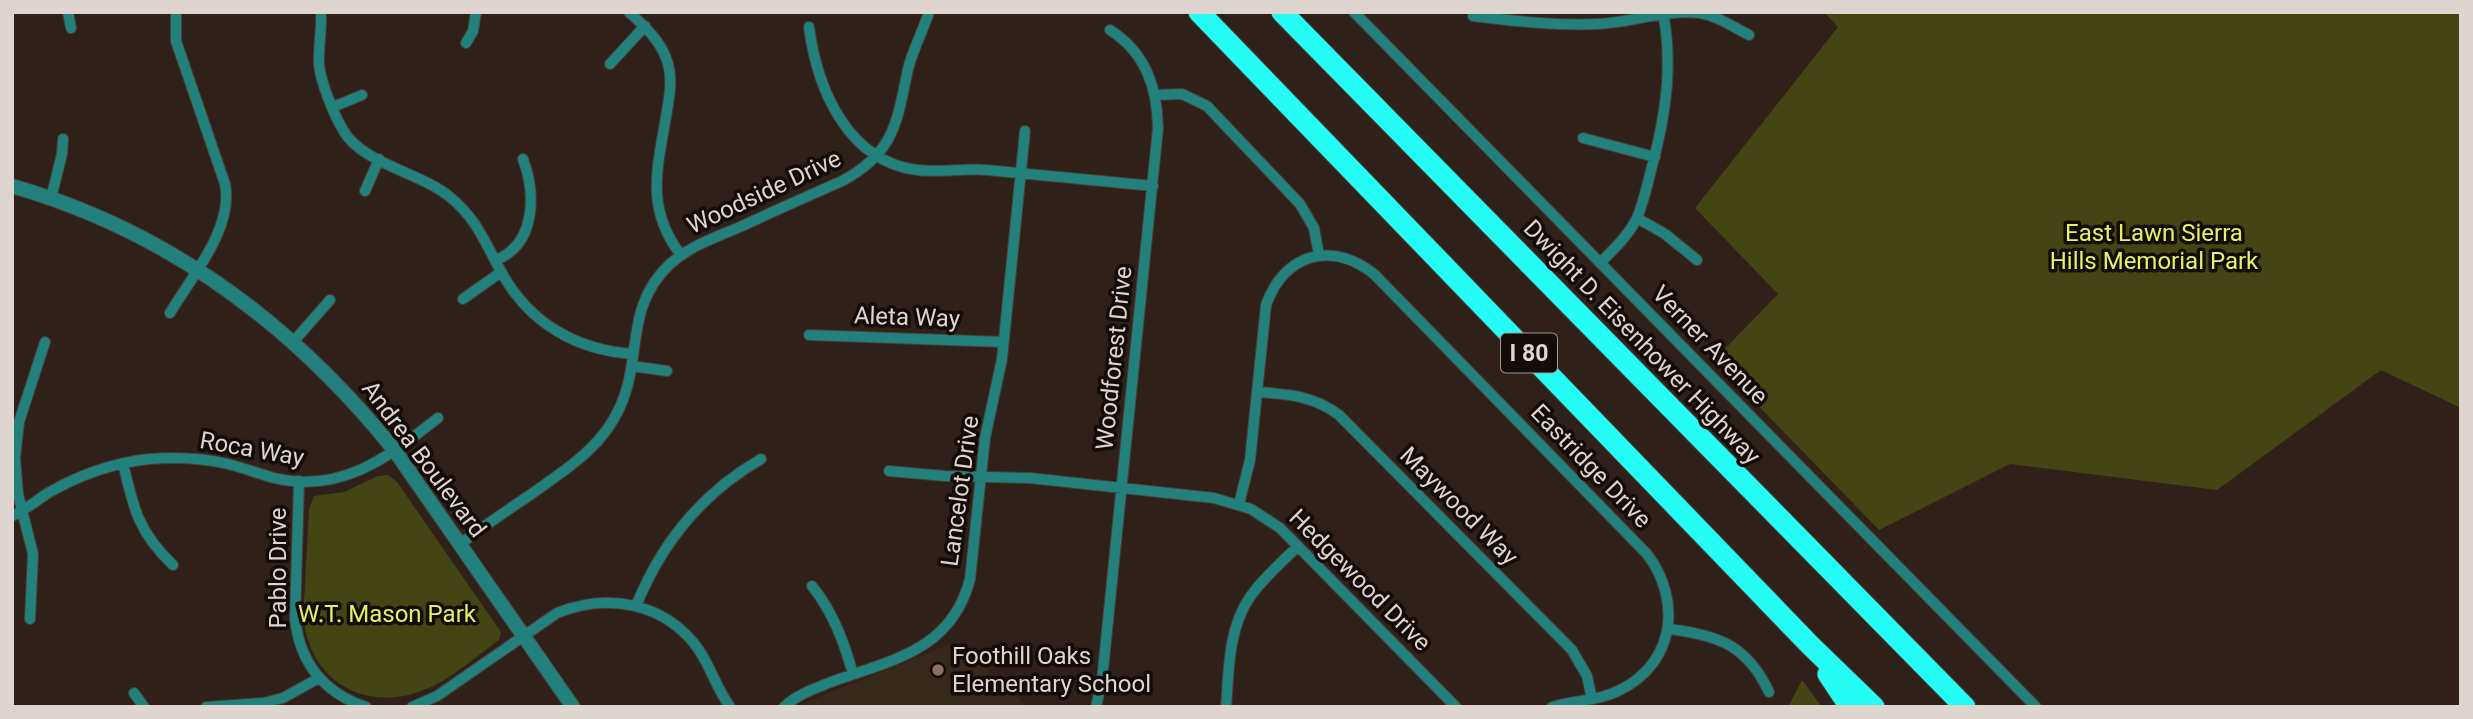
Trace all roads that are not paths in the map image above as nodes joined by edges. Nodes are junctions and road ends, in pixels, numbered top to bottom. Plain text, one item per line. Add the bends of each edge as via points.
1 (68, 12) edge
2 (176, 12) edge
3 (321, 12) edge
4 (476, 12) edge
5 (629, 12) edge
6 (929, 12) edge
7 (1199, 12) edge
8 (1282, 12) edge
9 (1354, 12) edge
10 (1663, 14) edge
11 (1473, 16) dead end
12 (645, 26) junction
13 (808, 27) dead end
14 (71, 28) dead end
15 (1110, 30) dead end
16 (1749, 35) dead end
17 (466, 43) dead end
18 (610, 64) dead end
19 (1155, 95) junction
20 (362, 96) dead end
21 (333, 107) junction
22 (1025, 131) dead end
23 (1583, 138) dead end
24 (63, 139) dead end
25 (876, 155) junction
26 (1654, 157) junction
27 (379, 159) junction
28 (523, 159) dead end
29 (1021, 173) junction
30 (12, 186) edge
31 (1153, 186) junction
32 (365, 191) dead end
33 (51, 198) junction
34 (1637, 218) junction
35 (681, 255) junction
36 (1319, 255) junction
37 (496, 260) junction
38 (1697, 260) dead end
39 (1600, 263) junction
40 (196, 269) junction
41 (501, 272) junction
42 (463, 299) dead end
43 (330, 300) dead end
44 (170, 313) dead end
45 (808, 335) dead end
46 (45, 342) dead end
47 (293, 342) junction
48 (1003, 342) junction
49 (632, 360) junction
50 (667, 371) dead end
51 (1257, 392) junction
52 (438, 418) dead end
53 (395, 452) junction
54 (761, 459) dead end
55 (123, 463) junction
56 (890, 471) dead end
57 (981, 476) junction
58 (299, 481) junction
59 (1122, 488) junction
60 (1240, 504) junction
61 (17, 514) edge
62 (460, 544) junction
63 (1298, 546) junction
64 (173, 565) dead end
65 (812, 586) dead end
66 (636, 606) junction
67 (30, 619) dead end
68 (1669, 629) junction
69 (524, 634) junction
70 (1810, 645) junction
71 (853, 674) junction
72 (318, 678) junction
73 (1769, 692) dead end
74 (134, 693) dead end
75 (1592, 699) junction
76 (432, 703) edge
77 (351, 705) edge
78 (144, 707) edge
79 (206, 707) edge
80 (366, 707) edge
81 (412, 707) edge
82 (573, 707) edge
83 (730, 707) edge
84 (784, 707) edge
85 (1096, 707) edge
86 (1226, 707) edge
87 (1456, 707) edge
88 (1552, 707) edge
89 (1850, 707) edge
90 (1874, 707) edge
91 (1965, 707) edge
92 (2036, 707) edge

1 - 14 street
2 - 40 street via 176,41 227,191 222,227
3 - 21 street via 319,65
4 - 17 street
5 - 12 street
6 - 25 street via 911,58 898,119
7 - 70 highway, I 80
8 - 91 highway, Dwight D. Eisenhower Highway / I 80
9 - 39 street, Verner Avenue
10 - 11 street via 1567,25
10 - 16 street via 1701,13
10 - 26 street via 1668,89
12 - 18 street
12 - 35 street via 668,65 671,89 656,195 667,236
13 - 25 street via 816,67 831,104 854,136
15 - 19 street, Woodforest Drive via 1139,56
19 - 31 street, Woodforest Drive via 1158,128
19 - 36 street via 1182,94 1208,106 1300,204 1314,228
20 - 21 street
21 - 27 street via 351,141
22 - 29 street, Lancelot Drive
23 - 26 street
24 - 33 street
25 - 29 street, Woodside Drive via 914,170
25 - 35 street, Woodside Drive via 842,181
26 - 34 street
27 - 32 street
27 - 37 street via 449,195 476,224
28 - 37 street via 531,195 526,230 514,249
29 - 31 street, Woodside Drive
29 - 48 street, Lancelot Drive
30 - 33 street, Andrea Boulevard
31 - 59 street, Woodforest Drive
33 - 40 street, Andrea Boulevard via 136,235
34 - 38 street
34 - 39 street via 1622,242
35 - 49 street, Woodside Drive via 646,297
36 - 51 street via 1291,267 1271,291
36 - 68 street, Eastridge Drive via 1347,258 1374,274 1647,554 1667,594
37 - 41 street
39 - 92 street, Verner Avenue
40 - 44 street
40 - 47 street, Andrea Boulevard
41 - 42 street
41 - 49 street via 521,302 557,333
43 - 47 street
45 - 48 street, Aleta Way
46 - 61 street via 16,440
47 - 53 street, Andrea Boulevard via 333,379
48 - 57 street, Lancelot Drive
49 - 50 street
49 - 62 street, Woodside Drive via 619,409 594,446
51 - 60 street via 1251,460
51 - 75 street, Maywood Way via 1303,397 1339,415 1572,650 1587,676
52 - 53 street, Roca Way
53 - 58 street, Roca Way via 344,476
53 - 62 street, Andrea Boulevard
54 - 66 street via 727,481 685,522 657,562
55 - 58 street, Roca Way via 202,460
55 - 61 street, Roca Way via 72,481
55 - 64 street via 140,525
56 - 57 street, Hedgewood Drive
57 - 59 street, Hedgewood Drive
57 - 71 street, Lancelot Drive via 970,579 959,610 924,646
58 - 72 street, Pablo Drive via 295,619 302,651
59 - 60 street, Hedgewood Drive
59 - 85 street, Woodforest Drive
60 - 63 street, Hedgewood Drive via 1273,522
61 - 67 street via 31,537
62 - 69 street, Andrea Boulevard
63 - 86 street via 1242,611 1233,639
63 - 87 street, Hedgewood Drive
65 - 71 street via 837,626
66 - 69 street via 604,602 572,607
66 - 83 street via 661,616 687,635
68 - 73 street via 1729,643 1755,666
68 - 75 street, Eastridge Drive via 1646,672 1621,690
69 - 76 street
69 - 82 street, Andrea Boulevard
70 - 89 highway
70 - 90 highway, I 80
71 - 84 street, Lancelot Drive via 809,690
72 - 77 street, Pablo Drive
72 - 79 street via 283,698
74 - 78 street
75 - 88 street, Eastridge Drive
76 - 81 street
77 - 80 street, Pablo Drive

